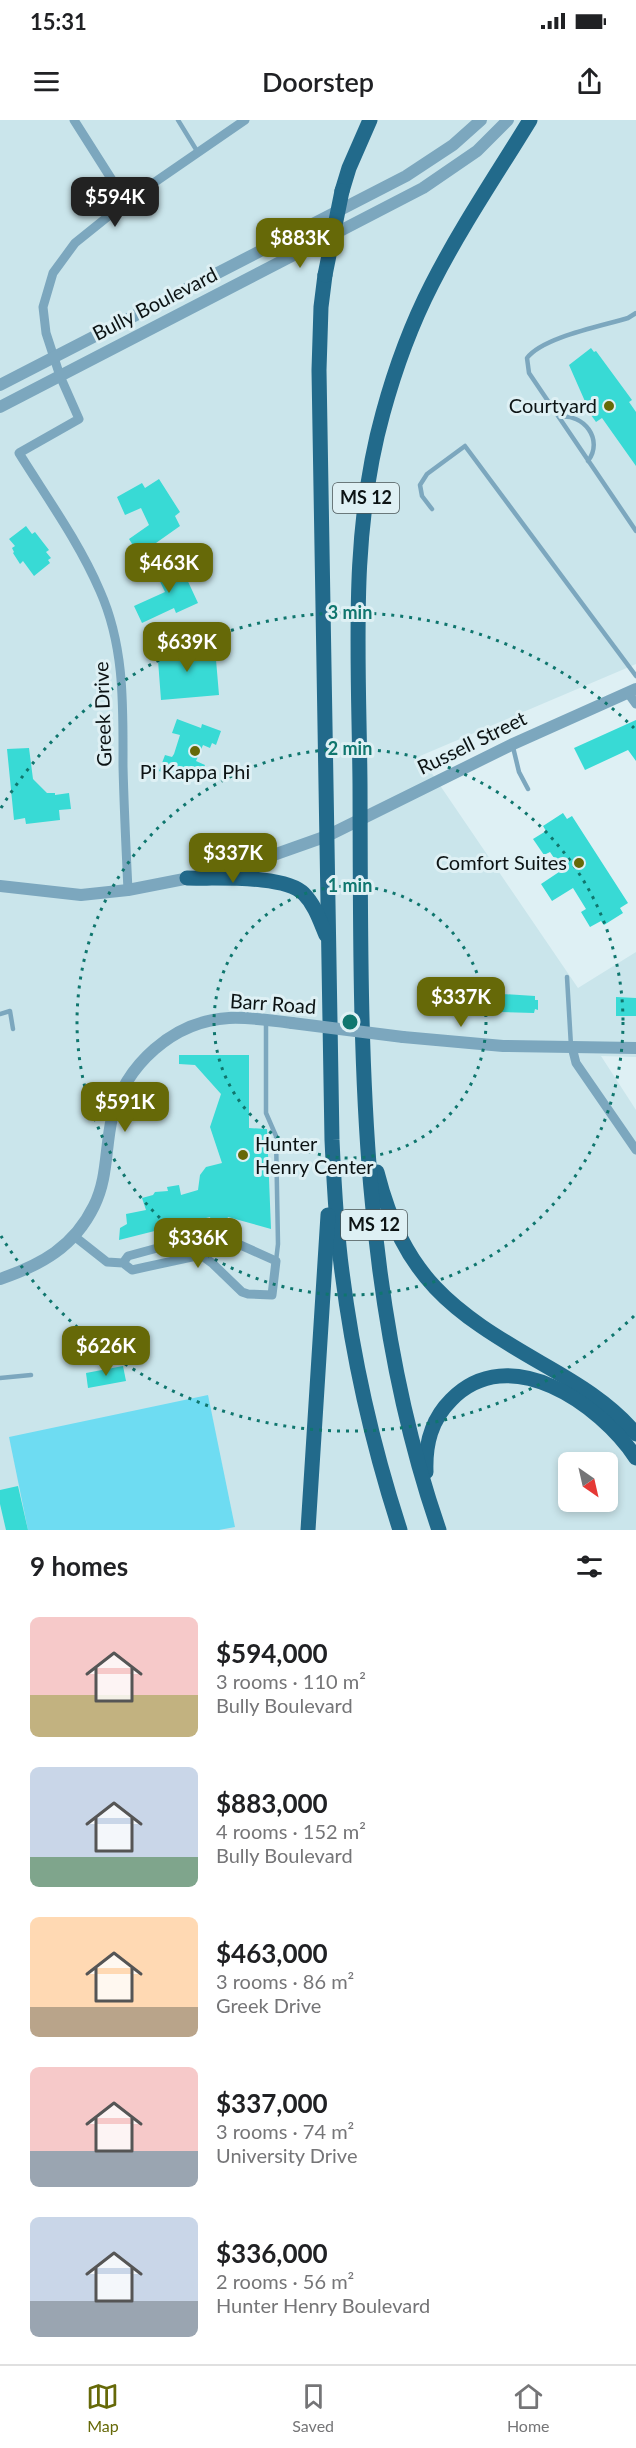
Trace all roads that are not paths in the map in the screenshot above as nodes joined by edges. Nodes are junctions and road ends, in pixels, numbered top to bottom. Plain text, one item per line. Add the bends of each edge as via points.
1 (74, 120) edge
2 (178, 120) edge
3 (246, 120) edge
4 (370, 120) edge
5 (481, 120) edge
6 (508, 120) edge
7 (530, 120) edge
8 (197, 151) junction
9 (126, 202) junction
10 (636, 313) edge
11 (54, 357) junction
12 (60, 376) junction
13 (0, 385) edge
14 (0, 407) edge
15 (559, 417) junction
16 (588, 462) junction
17 (432, 509) dead end
18 (636, 531) edge
19 (636, 676) edge
20 (632, 691) edge
21 (636, 704) edge
22 (513, 744) junction
23 (528, 789) dead end
24 (360, 818) junction
25 (327, 836) junction
26 (187, 878) junction
27 (0, 886) edge
28 (128, 890) junction
29 (329, 943) junction
30 (567, 977) dead end
31 (0, 1014) edge
32 (266, 1020) junction
33 (14, 1029) dead end
34 (572, 1047) junction
35 (636, 1048) edge
36 (366, 1102) junction
37 (332, 1140) junction
38 (636, 1150) edge
39 (74, 1236) junction
40 (198, 1237) junction
41 (201, 1255) junction
42 (276, 1261) junction
43 (123, 1263) junction
44 (0, 1279) edge
45 (31, 1375) dead end
46 (0, 1378) edge
47 (636, 1434) edge
48 (636, 1458) edge
49 (428, 1498) junction
50 (308, 1530) edge
51 (400, 1530) edge
52 (439, 1530) edge

1 - 9 street
2 - 8 lane
3 - 8 street
4 - 25 main road, MS 12, bridge via 342,191 321,307
5 - 11 street, Bully Boulevard via 453,145 405,176
6 - 12 street, Bully Boulevard via 477,151 423,189
7 - 24 main road, MS 12 via 432,284 406,344 382,416 366,495 358,582
8 - 9 street
9 - 11 street via 75,243 53,273 43,307
10 - 15 lane via 547,343 527,358 530,374
11 - 12 street
11 - 13 street, Bully Boulevard
12 - 14 street, Bully Boulevard
12 - 28 street, Greek Drive via 79,419 19,453 101,592 118,648 123,686
15 - 16 lane
15 - 16 lane via 573,417 591,432 595,446
16 - 18 lane
17 - 19 lane via 422,496 420,485 427,474 465,446
20 - 21 street
20 - 22 street, Russell Street
22 - 23 lane via 519,772
22 - 24 street, Russell Street
24 - 25 street, Russell Street
24 - 36 main road, MS 12
25 - 26 street, Russell Street via 251,863
25 - 29 main road, MS 12
26 - 28 street, Russell Street
26 - 29 main road via 277,881 294,886 316,910
27 - 28 street, Russell Street via 81,895
29 - 37 main road, MS 12
30 - 34 lane
31 - 33 lane via 10,1011
32 - 34 street, Barr Road, bridge via 476,1044
32 - 39 street, Barr Road via 231,1018 196,1025 173,1035 142,1061 117,1101 100,1192
32 - 42 lane via 266,1113 276,1136
34 - 35 street, Barr Road
34 - 38 street via 576,1063
36 - 47 main road via 381,1190 398,1235 414,1263 463,1314 586,1390
36 - 49 main road, MS 12 via 372,1206 394,1368
37 - 50 main road
37 - 51 main road, MS 12 via 341,1262 353,1342
39 - 43 street via 107,1262
39 - 44 street, Barr Road via 32,1268
40 - 41 street
40 - 42 street via 226,1237
40 - 43 street via 128,1256
41 - 42 street via 249,1294 272,1295
41 - 43 street via 132,1270
45 - 46 lane
48 - 49 main road via 603,1419 572,1397 540,1381 495,1377 457,1394 434,1423 426,1453
49 - 52 main road, MS 12

